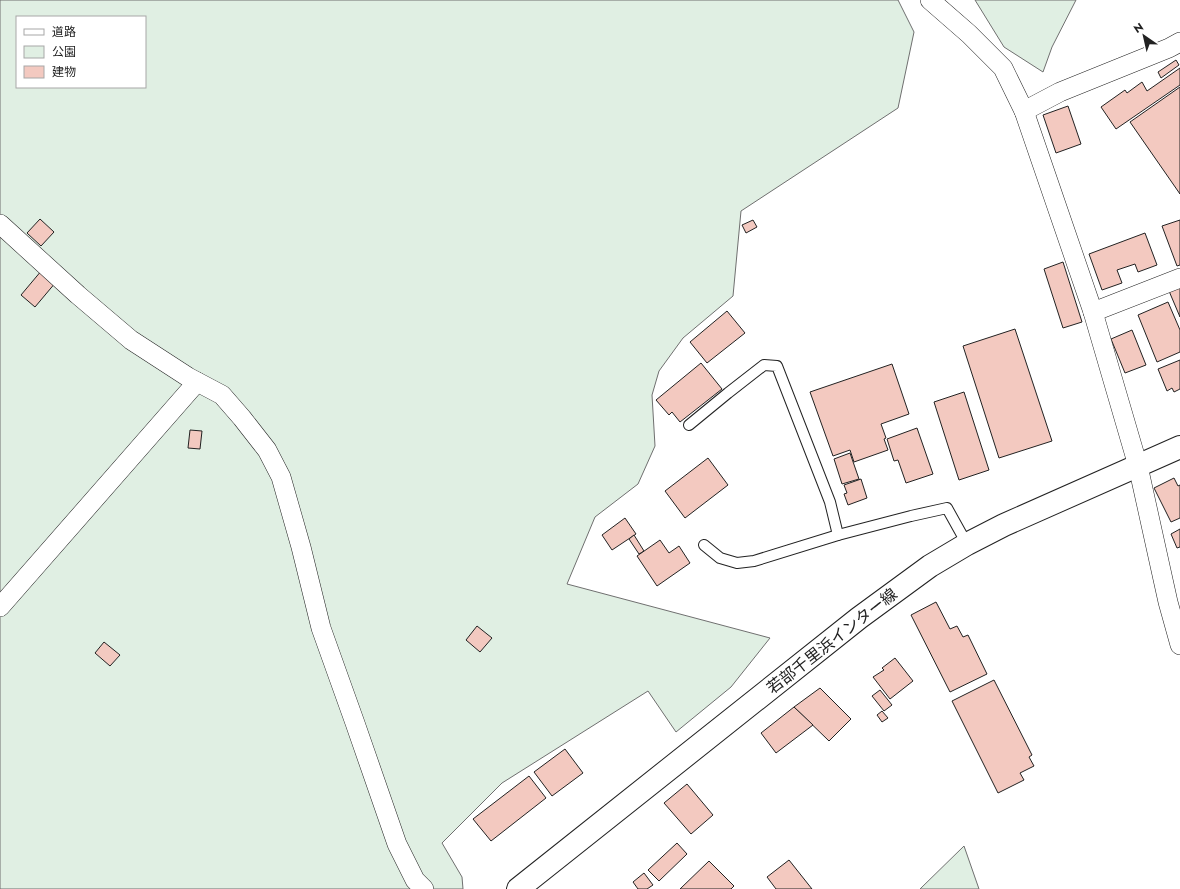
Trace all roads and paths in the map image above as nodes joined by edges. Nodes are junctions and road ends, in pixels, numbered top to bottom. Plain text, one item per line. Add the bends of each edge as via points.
1 (930, 0) edge
2 (1180, 42) edge
3 (1024, 111) junction
4 (0, 224) edge
5 (1180, 278) edge
6 (1093, 312) junction
7 (197, 382) junction
8 (689, 425) dead end
9 (1180, 447) edge
10 (1138, 466) junction
11 (838, 535) junction
12 (967, 544) junction
13 (704, 545) dead end
14 (0, 607) edge
15 (1180, 645) edge
16 (424, 889) edge
17 (518, 889) edge

1 - 3 street via 1003,68
2 - 3 street via 1060,92
3 - 6 street
4 - 7 street via 130,340
5 - 6 street
6 - 10 street
7 - 14 street
7 - 16 street via 222,395 267,450 281,477 321,628 396,844 415,880
8 - 11 lane via 764,365 777,366 830,502
9 - 10 main road, 若部千里浜インター線
10 - 12 main road, 若部千里浜インター線
10 - 15 street
11 - 12 lane via 947,508
11 - 13 lane via 754,561 737,563 720,558
12 - 17 main road, 若部千里浜インター線 via 930,566 859,618

